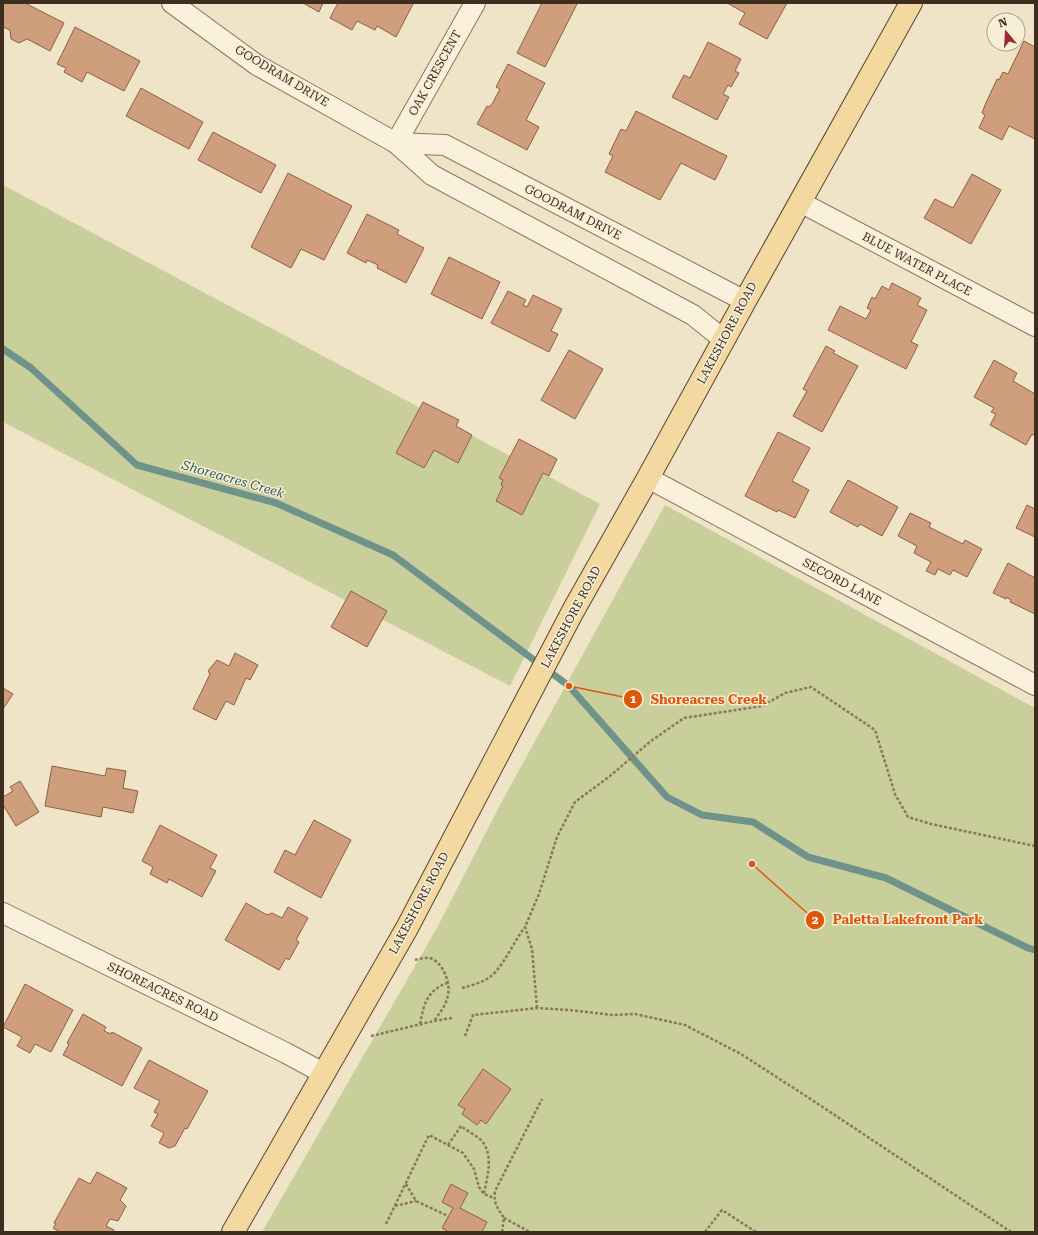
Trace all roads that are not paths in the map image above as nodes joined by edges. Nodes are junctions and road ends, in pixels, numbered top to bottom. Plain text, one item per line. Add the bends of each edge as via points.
1 (172, 3) edge
2 (475, 3) edge
3 (911, 3) edge
4 (396, 143) junction
5 (800, 202) junction
6 (745, 301) junction
7 (1035, 326) edge
8 (724, 340) junction
9 (648, 478) junction
10 (1035, 686) edge
11 (3, 913) edge
12 (323, 1073) junction
13 (233, 1232) edge

1 - 4 street, GOODRAM DRIVE via 257,64
2 - 4 street, OAK CRESCENT
3 - 5 main road, LAKESHORE ROAD
4 - 6 street, GOODRAM DRIVE via 445,146
4 - 8 street, GOODRAM DRIVE via 432,175 693,315
5 - 6 main road, LAKESHORE ROAD
5 - 7 street, BLUE WATER PLACE
6 - 8 main road, LAKESHORE ROAD
8 - 9 main road, LAKESHORE ROAD
9 - 10 street, SECORD LANE
9 - 12 main road, LAKESHORE ROAD via 573,611 392,953
11 - 12 street, SHOREACRES ROAD
12 - 13 main road, LAKESHORE ROAD

